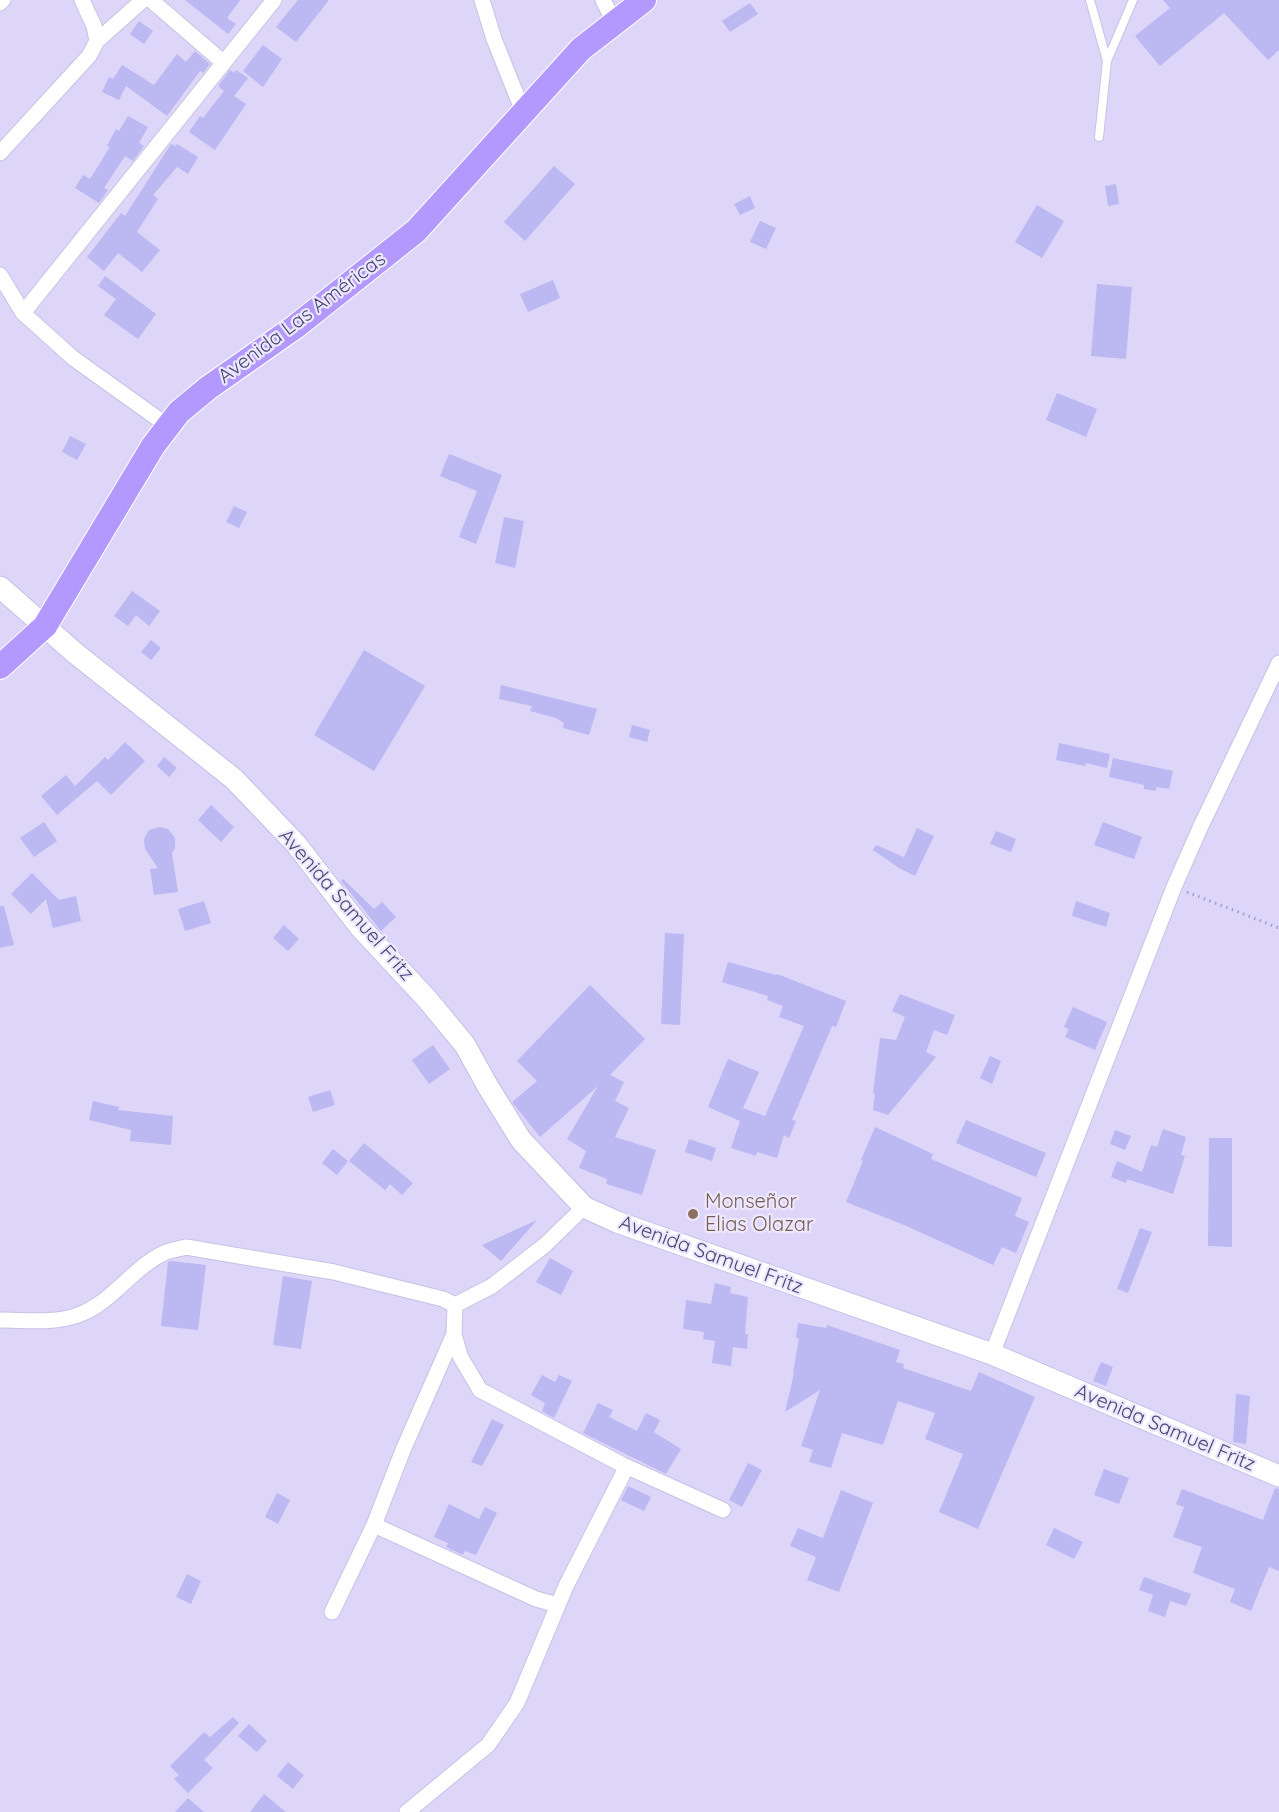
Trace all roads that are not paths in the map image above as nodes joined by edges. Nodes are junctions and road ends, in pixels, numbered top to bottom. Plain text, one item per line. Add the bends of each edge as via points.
1 (82, 0) edge
2 (142, 0) edge
3 (152, 0) edge
4 (273, 0) edge
5 (482, 0) edge
6 (603, 0) edge
7 (644, 0) edge
8 (1090, 0) edge
9 (1133, 0) edge
10 (614, 22) junction
11 (97, 41) junction
12 (1107, 61) junction
13 (224, 63) junction
14 (524, 114) junction
15 (1099, 137) dead end
16 (0, 153) edge
17 (0, 275) edge
18 (23, 313) junction
19 (168, 426) junction
20 (0, 587) edge
21 (45, 626) junction
22 (1279, 663) edge
23 (0, 667) edge
24 (584, 1207) junction
25 (455, 1305) junction
26 (0, 1320) edge
27 (454, 1334) junction
28 (992, 1354) junction
29 (623, 1465) junction
30 (1279, 1476) edge
31 (723, 1510) dead end
32 (374, 1525) junction
33 (558, 1605) junction
34 (332, 1612) dead end
35 (407, 1812) edge

1 - 11 street
2 - 11 street
3 - 13 street
4 - 13 street
5 - 14 street
6 - 10 street
7 - 10 main road, Avenida Las Américas
8 - 12 lane
9 - 12 lane
10 - 14 main road, Avenida Las Américas via 581,49
11 - 16 street via 89,56
12 - 15 lane
13 - 18 street
14 - 19 main road, Avenida Las Américas via 416,231 295,327 208,388
17 - 18 street
18 - 19 street via 73,358
19 - 21 main road, Avenida Las Américas
20 - 21 street, Avenida Samuel Fritz
21 - 23 main road, Avenida Las Américas
21 - 24 street, Avenida Samuel Fritz via 234,778 296,844 360,927 465,1045 521,1140
22 - 28 street via 1174,887
24 - 25 street via 545,1245 492,1287
24 - 28 street, Avenida Samuel Fritz
25 - 26 street via 334,1272 186,1247 152,1260 98,1305 79,1315 56,1321
25 - 27 street
27 - 29 street via 460,1356 480,1390
27 - 32 street
28 - 30 street, Avenida Samuel Fritz
29 - 31 street
29 - 33 street via 624,1472
32 - 33 street via 536,1599
32 - 34 street
33 - 35 street via 517,1702 488,1745

